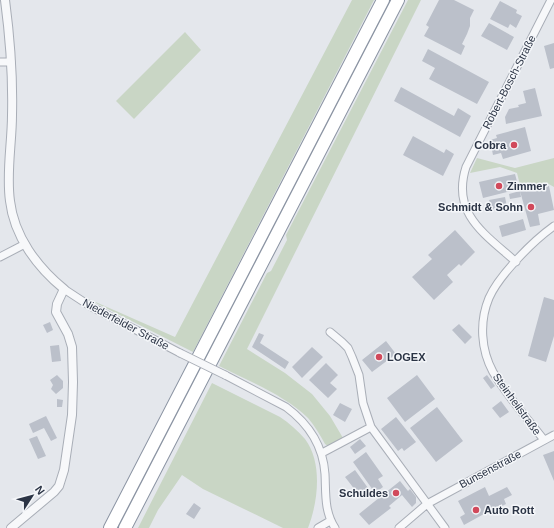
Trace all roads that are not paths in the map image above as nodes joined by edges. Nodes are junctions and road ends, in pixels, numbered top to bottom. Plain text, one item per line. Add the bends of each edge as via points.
1 (5, 0) edge
2 (382, 0) edge
3 (398, 0) edge
4 (551, 0) edge
5 (0, 62) edge
6 (11, 62) junction
7 (554, 226) edge
8 (25, 244) junction
9 (0, 257) edge
10 (516, 262) junction
11 (64, 289) junction
12 (330, 332) dead end
13 (371, 427) junction
14 (554, 435) edge
15 (544, 440) junction
16 (322, 453) junction
17 (427, 504) junction
18 (330, 521) junction
19 (11, 528) edge
20 (110, 528) edge
21 (125, 528) edge
22 (318, 528) edge
23 (335, 528) edge
24 (399, 528) edge
25 (445, 528) edge

1 - 6 street, Niederfelder Straße
2 - 20 highway
3 - 21 highway
4 - 10 street, Robert-Bosch-Straße via 466,167 461,186 464,206 475,225
5 - 6 street
6 - 8 street, Niederfelder Straße via 10,200 15,223
7 - 10 street, Steinheilstraße
8 - 9 street
8 - 11 street, Niederfelder Straße via 46,273
10 - 15 street, Steinheilstraße via 489,298 483,338 485,351 493,371
11 - 16 street, Niederfelder Straße, bridge via 90,306 286,407 312,433
11 - 19 street via 56,312 72,347 73,382 72,415 64,470 59,486 54,492
12 - 13 street via 342,342 352,357 359,375 363,403
13 - 16 street
13 - 17 street
14 - 15 street, Bunsenstraße
15 - 17 street, Bunsenstraße
16 - 18 street, Niederfelder Straße
17 - 24 street, Bunsenstraße
17 - 25 street
18 - 22 street
18 - 23 street, Niederfelder Straße

